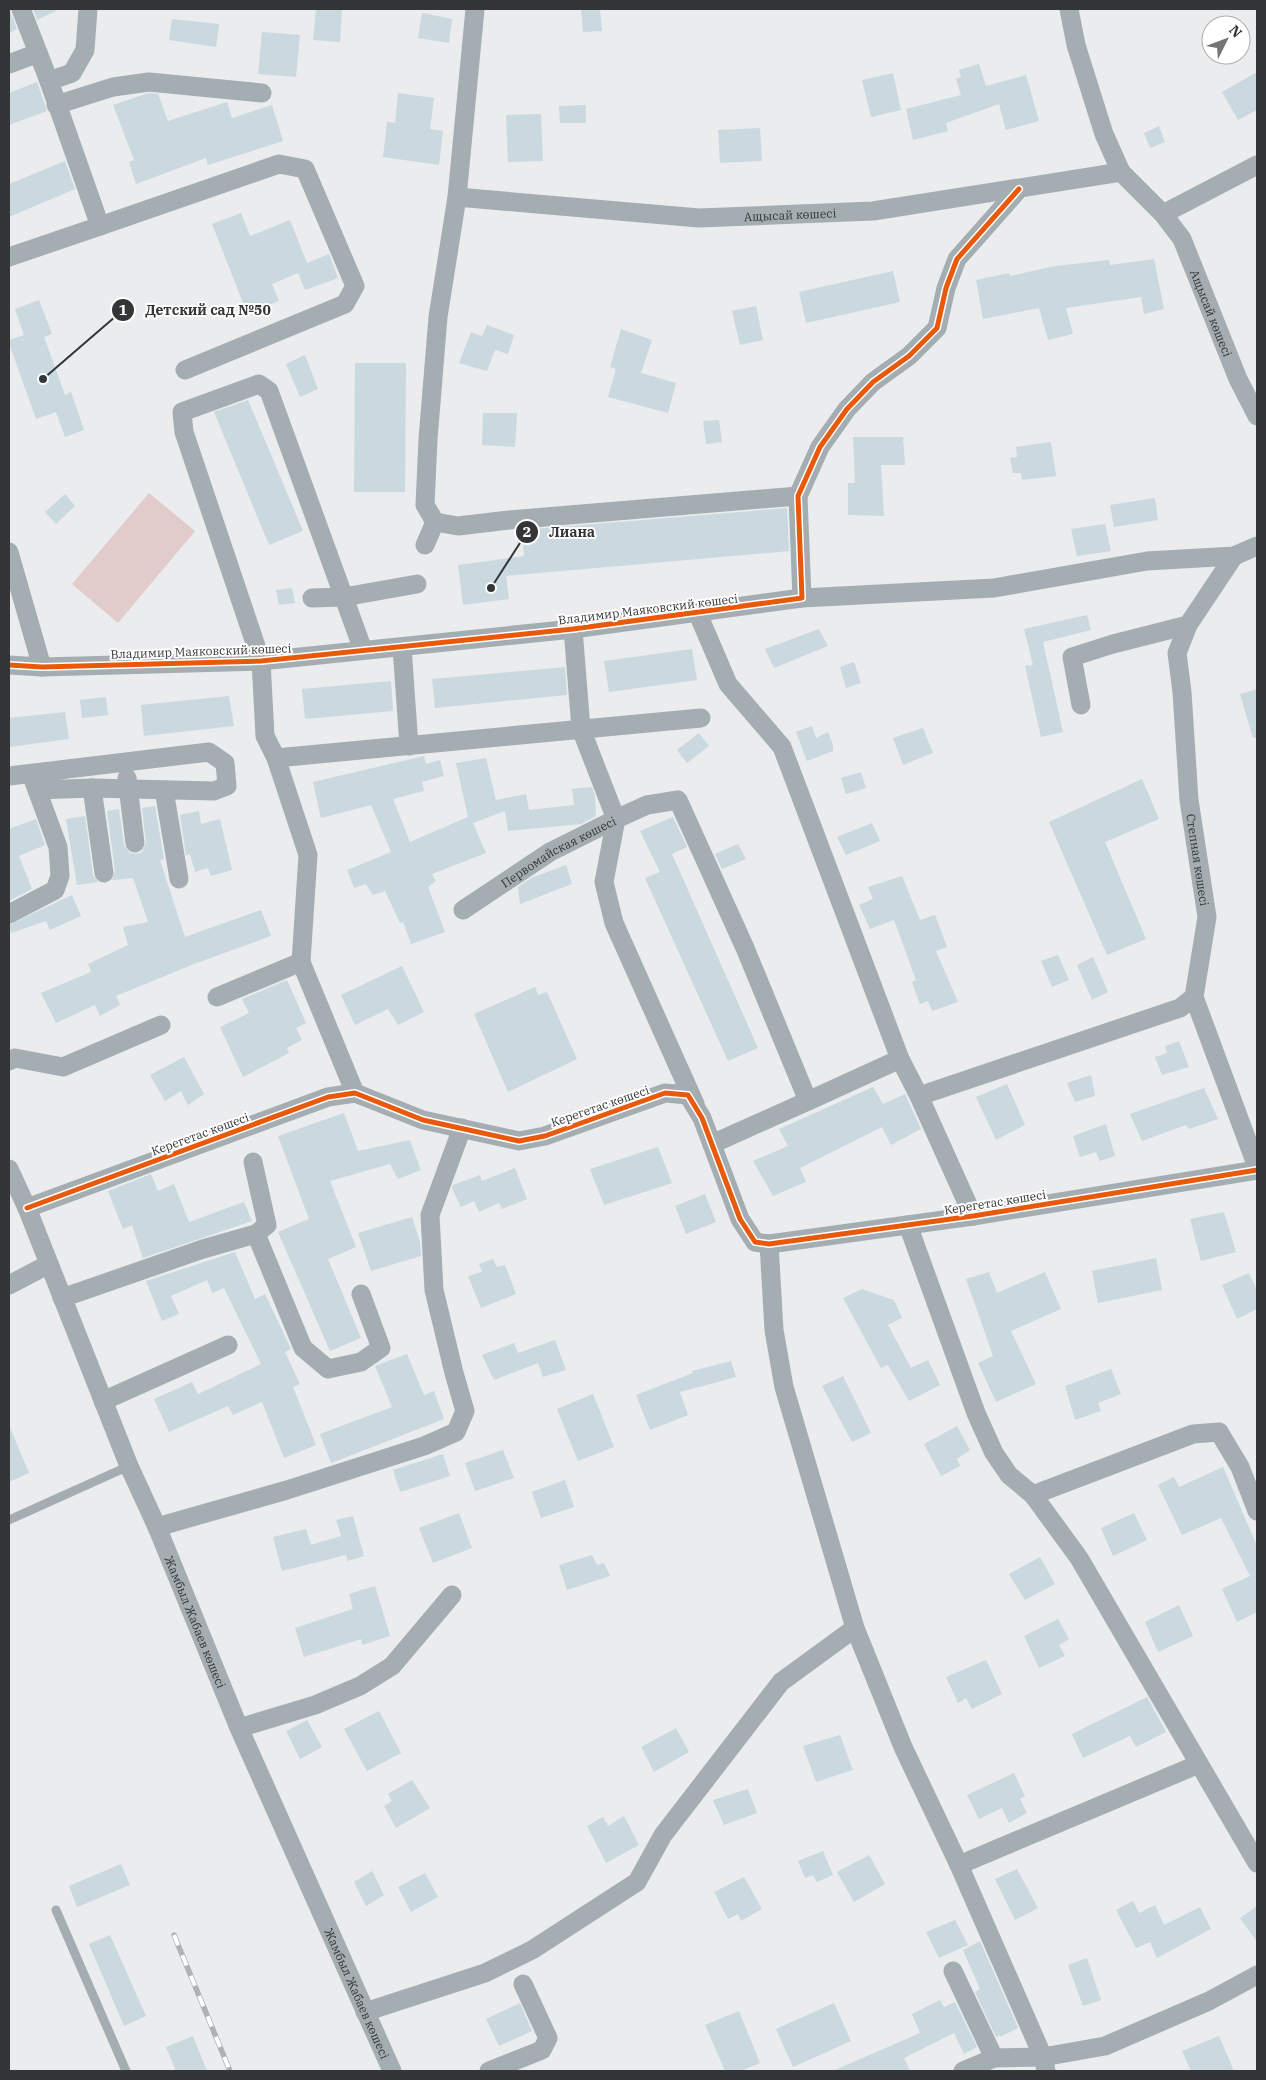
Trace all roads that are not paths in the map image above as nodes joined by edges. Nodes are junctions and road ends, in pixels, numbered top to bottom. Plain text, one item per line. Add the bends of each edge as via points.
1 (21, 9) edge
2 (88, 9) edge
3 (475, 9) edge
4 (1069, 9) edge
5 (38, 53) junction
6 (9, 64) edge
7 (49, 82) junction
8 (262, 94) dead end
9 (56, 104) junction
10 (1257, 165) edge
11 (1121, 172) junction
12 (1019, 189) junction
13 (457, 197) junction
14 (1163, 214) junction
15 (100, 226) junction
16 (9, 257) edge
17 (184, 370) dead end
18 (1257, 416) edge
19 (798, 496) junction
20 (434, 522) junction
21 (425, 545) dead end
22 (1257, 546) edge
23 (9, 552) edge
24 (1234, 556) junction
25 (417, 584) dead end
26 (344, 597) junction
27 (312, 598) dead end
28 (802, 598) junction
29 (698, 614) junction
30 (1188, 625) junction
31 (573, 630) junction
32 (402, 646) junction
33 (363, 650) junction
34 (261, 660) junction
35 (9, 666) edge
36 (42, 667) junction
37 (1081, 705) dead end
38 (701, 718) dead end
39 (582, 730) junction
40 (409, 746) junction
41 (276, 758) junction
42 (126, 762) junction
43 (9, 776) edge
44 (34, 781) junction
45 (92, 788) junction
46 (129, 790) junction
47 (164, 790) junction
48 (616, 819) junction
49 (135, 843) dead end
50 (104, 873) dead end
51 (179, 879) dead end
52 (463, 910) dead end
53 (9, 914) edge
54 (301, 962) junction
55 (217, 997) dead end
56 (1194, 997) junction
57 (161, 1026) dead end
58 (900, 1058) junction
59 (9, 1061) edge
60 (355, 1093) junction
61 (920, 1096) junction
62 (808, 1101) junction
63 (702, 1118) junction
64 (462, 1128) junction
65 (712, 1144) junction
66 (253, 1162) dead end
67 (9, 1169) edge
68 (1257, 1169) edge
69 (26, 1208) junction
70 (973, 1216) junction
71 (908, 1225) junction
72 (256, 1234) junction
73 (769, 1244) junction
74 (49, 1264) junction
75 (9, 1285) edge
76 (361, 1294) dead end
77 (62, 1298) junction
78 (228, 1345) dead end
79 (103, 1402) junction
80 (129, 1466) junction
81 (1033, 1496) junction
82 (1257, 1511) edge
83 (9, 1520) edge
84 (157, 1527) junction
85 (452, 1595) dead end
86 (854, 1628) junction
87 (239, 1728) junction
88 (1199, 1764) junction
89 (1257, 1863) edge
90 (959, 1864) junction
91 (56, 1910) dead end
92 (953, 1971) dead end
93 (1257, 1975) edge
94 (523, 1984) dead end
95 (365, 2012) junction
96 (994, 2058) junction
97 (1044, 2064) edge
98 (126, 2071) edge
99 (392, 2071) edge
100 (489, 2071) edge
101 (963, 2071) edge

1 - 5 street
2 - 7 street via 85,50 72,73
3 - 13 street
4 - 11 street, Ащысай көшесі via 1076,45 1104,134
5 - 6 street
5 - 7 street
7 - 9 street
8 - 9 street via 149,82 113,87
9 - 15 street
10 - 14 street
11 - 12 street, Ащысай көшесі
11 - 14 street, Ащысай көшесі
12 - 13 street, Ащысай көшесі via 873,211 699,218
12 - 19 street via 957,259 937,328 910,356 874,382 847,409 820,447
13 - 20 street via 438,317 428,440 425,505
14 - 18 street, Ащысай көшесі via 1182,239 1238,379
15 - 16 street
15 - 17 street via 279,164 305,169 355,286 345,304
19 - 20 street via 458,526
19 - 28 street
20 - 21 street
22 - 24 street
23 - 36 street
24 - 28 street, Владимир Маяковский көшесі via 1147,560 994,588
24 - 30 street, Степная көшесі
25 - 26 street
26 - 27 street
26 - 33 street
26 - 34 street via 269,391 259,384 182,412 184,432
28 - 29 street, Владимир Маяковский көшесі
29 - 31 street, Владимир Маяковский көшесі
29 - 58 street via 728,684 782,747
30 - 37 street via 1072,657
30 - 56 street, Степная көшесі via 1177,653 1189,800 1207,917
31 - 32 street, Владимир Маяковский көшесі
31 - 39 street, Первомайская көшесі
32 - 33 street, Владимир Маяковский көшесі
32 - 40 street
33 - 34 street, Владимир Маяковский көшесі
34 - 36 street, Владимир Маяковский көшесі
34 - 41 street via 265,736
35 - 36 street, Владимир Маяковский көшесі
38 - 39 street
39 - 40 street
39 - 48 street, Первомайская көшесі
40 - 41 street
41 - 54 street via 308,855
42 - 44 street
42 - 46 street
42 - 47 street via 209,752 225,763 227,786 214,791
43 - 44 street
44 - 45 street
44 - 53 street via 58,847 60,876 55,890
45 - 46 street
45 - 50 street
46 - 47 street
46 - 49 street
47 - 51 street
48 - 52 street, Первомайская көшесі via 550,852
48 - 62 street via 647,805 678,800 745,948
48 - 63 street via 604,882 614,923
54 - 55 street
54 - 60 street
56 - 61 street via 1180,1008
56 - 68 street, Степная көшесі
57 - 59 street via 63,1067 15,1058
58 - 61 street
58 - 62 street
60 - 64 street, Керегетас көшесі via 422,1120
60 - 69 street, Керегетас көшесі via 328,1097
61 - 70 street
62 - 65 street
63 - 64 street, Керегетас көшесі via 688,1094 665,1093 545,1136 519,1140
63 - 65 street, Керегетас көшесі
64 - 84 street via 430,1215 434,1290 465,1412 456,1432 424,1446 287,1490
65 - 73 street, Керегетас көшесі via 740,1219 755,1242
66 - 72 street via 267,1225
67 - 69 street, Жамбыл Жабаев көшесі
68 - 70 street, Керегетас көшесі
69 - 74 street, Жамбыл Жабаев көшесі
70 - 71 street, Керегетас көшесі
71 - 73 street, Керегетас көшесі
71 - 81 street via 994,1453 1009,1475
72 - 76 street via 303,1348 328,1369 361,1362 381,1348
72 - 77 street
73 - 86 street via 774,1330 784,1387
74 - 75 street
74 - 77 street, Жамбыл Жабаев көшесі
77 - 79 street, Жамбыл Жабаев көшесі
78 - 79 street
79 - 80 street, Жамбыл Жабаев көшесі
80 - 83 lane
80 - 84 street, Жамбыл Жабаев көшесі
81 - 82 street via 1193,1434 1219,1432 1240,1466
81 - 88 street via 1079,1558
84 - 87 street, Жамбыл Жабаев көшесі
85 - 87 street via 392,1666 360,1686 315,1705
86 - 90 street via 903,1747
86 - 95 street via 781,1682 663,1835 637,1882 532,1950 493,1969
87 - 95 street, Жамбыл Жабаев көшесі
88 - 89 street
88 - 90 street
90 - 97 street
91 - 98 lane
92 - 96 street
93 - 97 street via 1209,2001 1105,2046
94 - 100 street via 548,2038 542,2050
95 - 99 street, Жамбыл Жабаев көшесі
96 - 97 street
96 - 101 street

